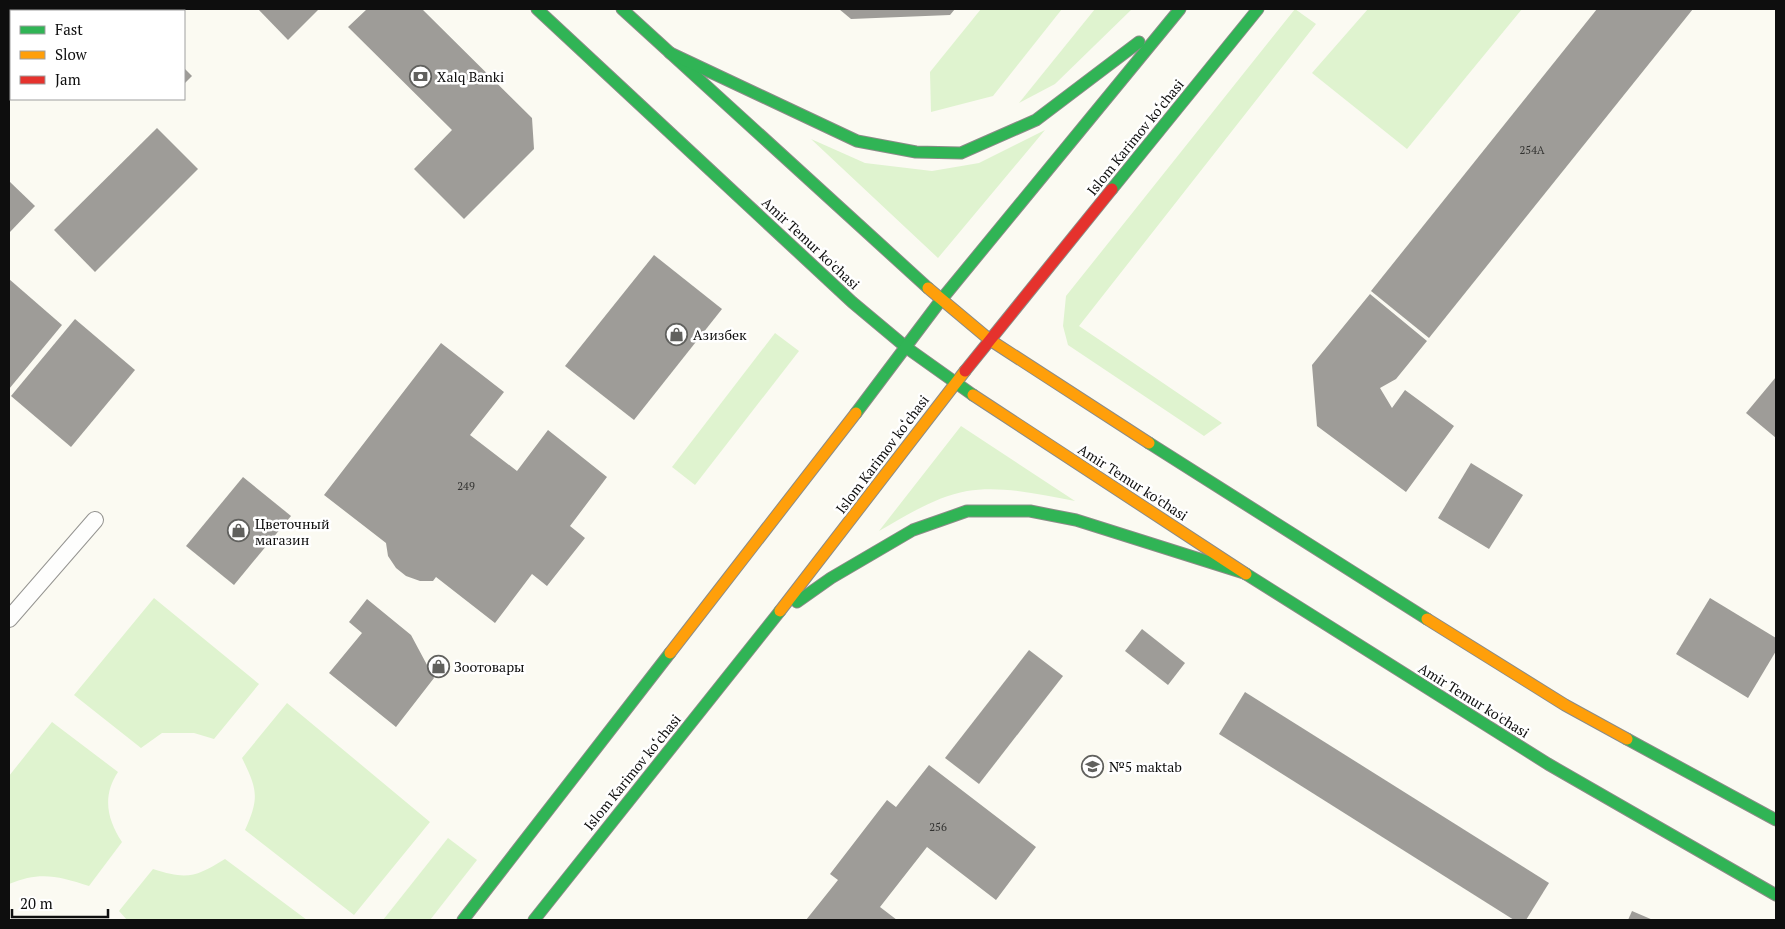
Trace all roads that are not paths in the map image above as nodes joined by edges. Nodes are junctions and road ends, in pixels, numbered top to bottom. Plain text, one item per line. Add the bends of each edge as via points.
1 (537, 9) edge
2 (622, 9) edge
3 (1258, 9) edge
4 (1178, 11) edge
5 (670, 53) junction
6 (941, 300) junction
7 (990, 340) junction
8 (907, 348) junction
9 (955, 383) junction
10 (95, 520) dead end
11 (1244, 573) junction
12 (777, 615) junction
13 (9, 620) edge
14 (1776, 820) edge
15 (1776, 895) edge
16 (463, 920) edge
17 (534, 920) edge

1 - 8 main road, Amir Temur ko'chasi via 852,302
2 - 5 main road
3 - 7 main road, Islom Karimov ko‘chasi
4 - 5 main road via 1036,120 960,153 916,152 857,141
4 - 6 main road
5 - 6 main road
6 - 7 main road
6 - 8 main road
7 - 9 main road, Islom Karimov ko‘chasi
7 - 14 main road via 1262,517 1565,705
8 - 9 main road, Amir Temur ko'chasi
8 - 16 main road
9 - 11 main road, Amir Temur ko'chasi
9 - 12 main road, Islom Karimov ko‘chasi
10 - 13 lane
11 - 12 main road via 1076,520 1030,510 967,511 913,530
11 - 15 main road, Amir Temur ko'chasi via 1548,764
12 - 17 main road, Islom Karimov ko‘chasi

